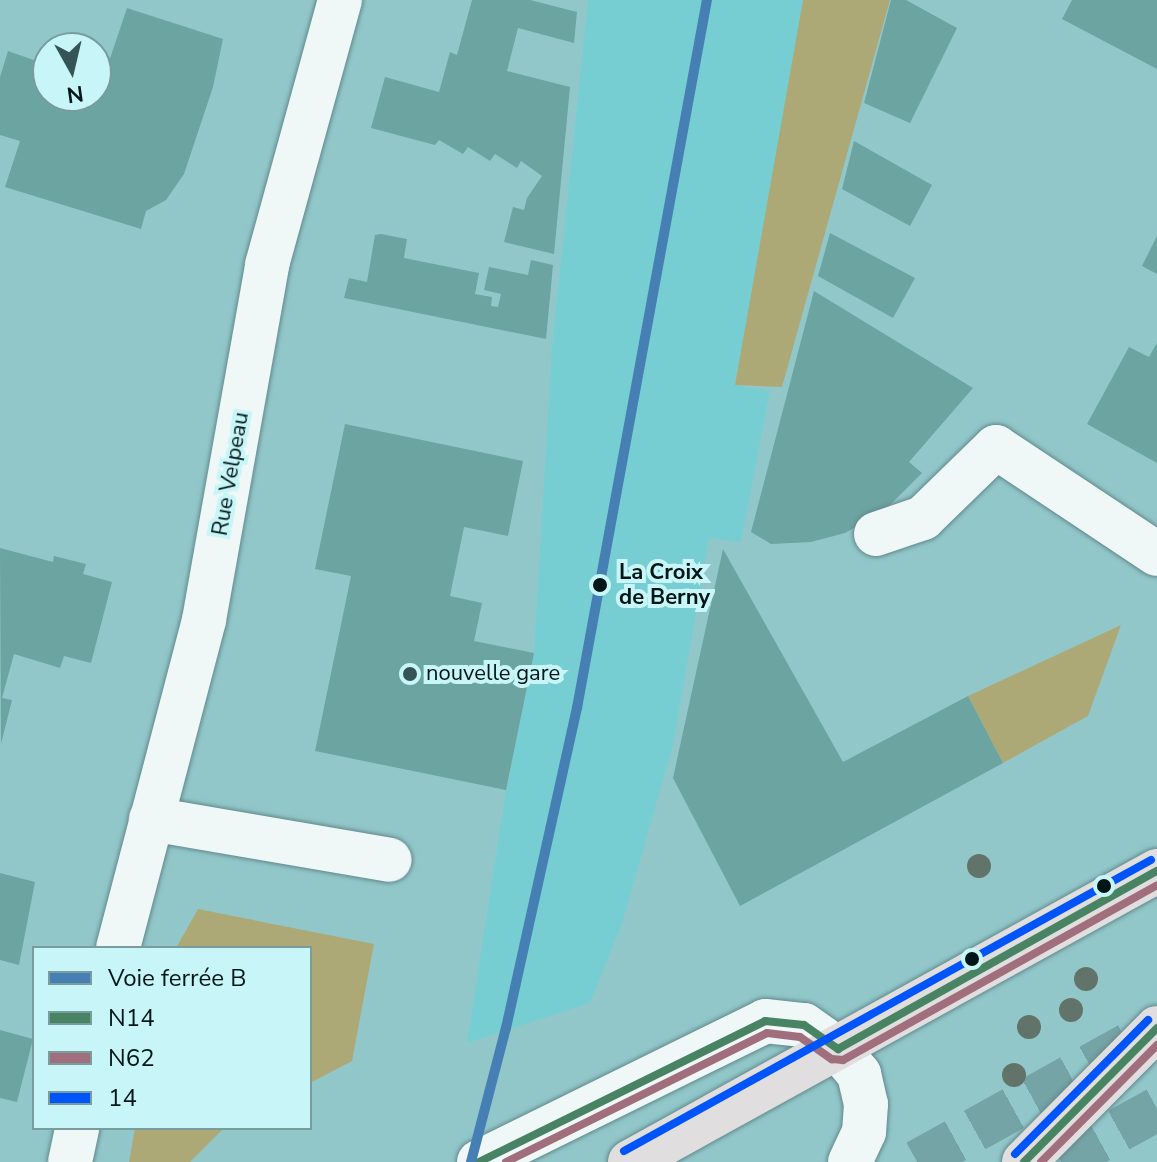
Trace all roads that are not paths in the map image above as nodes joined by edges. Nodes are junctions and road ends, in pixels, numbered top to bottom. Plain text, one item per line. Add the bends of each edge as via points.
1 (340, 0) edge
2 (876, 534) dead end
3 (1157, 554) edge
4 (151, 819) junction
5 (390, 860) dead end
6 (1157, 871) edge
7 (119, 946) edge
8 (1157, 1028) edge
9 (838, 1049) junction
10 (77, 1130) edge
11 (70, 1162) edge
12 (479, 1162) edge
13 (630, 1162) edge
14 (850, 1162) edge
15 (1024, 1162) edge

1 - 4 street, Rue Velpeau via 267,265 204,620
2 - 3 street via 923,518 996,447
4 - 5 street
4 - 7 street, Rue Velpeau
6 - 9 main road
8 - 15 main road
9 - 12 street via 804,1025 765,1021
9 - 13 main road
9 - 14 street via 859,1074 866,1104 864,1132
10 - 11 street

